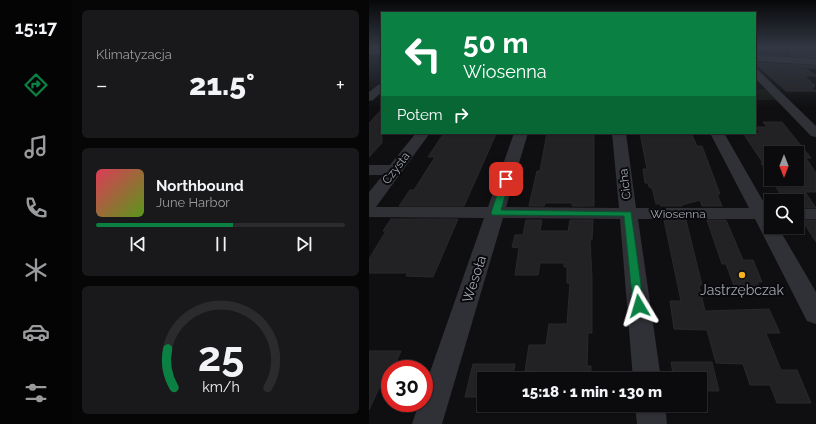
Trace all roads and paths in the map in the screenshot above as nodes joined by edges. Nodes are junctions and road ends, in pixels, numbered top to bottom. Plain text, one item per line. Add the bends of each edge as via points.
1 (756, 73) edge
2 (381, 88) edge
3 (369, 98) edge
4 (816, 133) edge
5 (422, 134) edge
6 (521, 134) edge
7 (619, 134) edge
8 (718, 134) edge
9 (369, 170) edge
10 (395, 170) junction
11 (369, 204) edge
12 (764, 211) edge
13 (369, 212) edge
14 (495, 213) junction
15 (628, 214) junction
16 (764, 214) edge
17 (804, 214) edge
18 (816, 214) edge
19 (776, 234) edge
20 (816, 314) edge
21 (646, 372) edge
22 (651, 412) edge
23 (427, 424) edge
24 (652, 424) edge

1 - 4 street
2 - 3 street
5 - 10 street, Czysta
6 - 14 street, Wesoła
7 - 15 street, Cicha
8 - 12 street
9 - 10 street
10 - 11 street, Czysta
13 - 14 street, Wiosenna
14 - 15 street, Wiosenna
14 - 23 street, Wesoła
15 - 16 street, Wiosenna
15 - 21 street, Cicha
17 - 18 street
19 - 20 street
22 - 24 street

